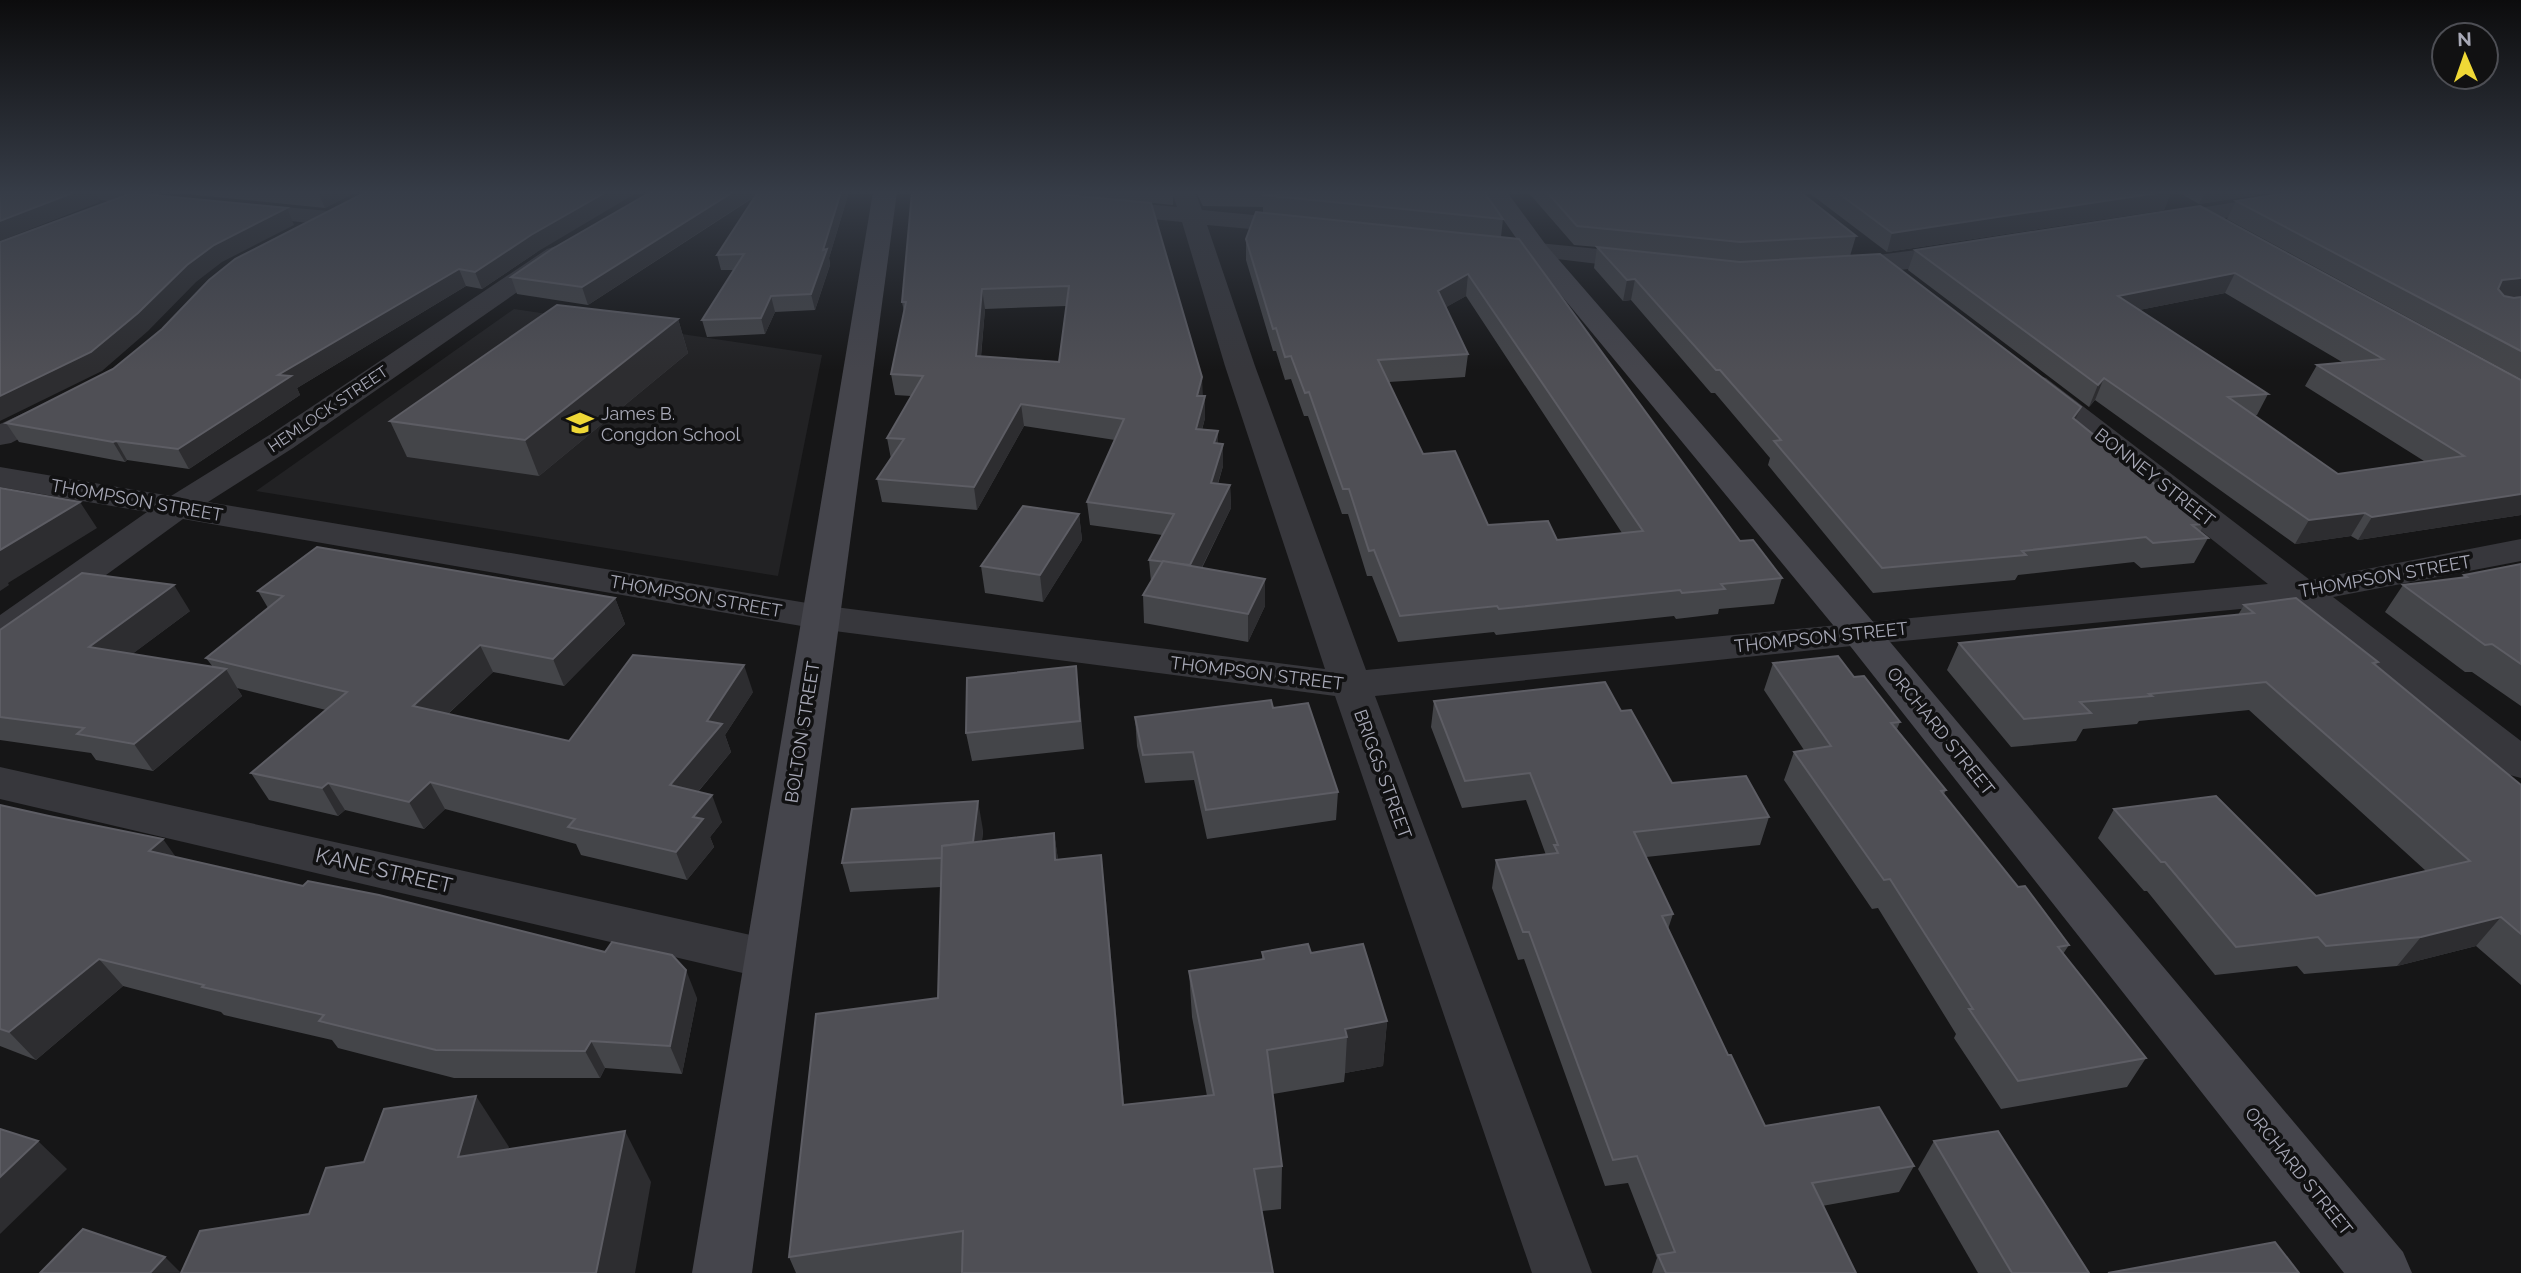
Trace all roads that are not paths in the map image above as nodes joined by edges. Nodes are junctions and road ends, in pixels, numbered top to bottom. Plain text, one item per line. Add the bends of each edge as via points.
1 (560, 251) edge
2 (876, 251) edge
3 (1203, 251) edge
4 (1538, 251) edge
5 (1549, 251) edge
6 (1864, 251) edge
7 (1967, 251) edge
8 (1880, 264) junction
9 (1669, 265) edge
10 (1816, 267) edge
11 (1912, 289) edge
12 (2010, 365) edge
13 (79, 396) edge
14 (0, 436) edge
15 (0, 477) edge
16 (177, 507) junction
17 (2521, 550) edge
18 (2304, 592) junction
19 (820, 617) junction
20 (0, 633) edge
21 (1861, 633) junction
22 (1351, 685) junction
23 (2521, 763) edge
24 (0, 783) edge
25 (768, 959) junction
26 (722, 1273) edge
27 (1562, 1273) edge
28 (2382, 1273) edge

1 - 16 street, HEMLOCK STREET
2 - 19 street, BOLTON STREET
3 - 22 street, BRIGGS STREET
4 - 21 street, ORCHARD STREET
5 - 9 street
6 - 8 street
7 - 8 street
8 - 10 street
8 - 11 street
12 - 18 street, BONNEY STREET
13 - 14 street
15 - 16 street, THOMPSON STREET
16 - 19 street, THOMPSON STREET
16 - 20 street, HEMLOCK STREET
17 - 18 street, THOMPSON STREET
18 - 21 street, THOMPSON STREET
18 - 23 street, BONNEY STREET
19 - 22 street, THOMPSON STREET
19 - 25 street, BOLTON STREET
21 - 22 street, THOMPSON STREET
21 - 28 street, ORCHARD STREET
22 - 27 street, BRIGGS STREET
24 - 25 street, KANE STREET
25 - 26 street, BOLTON STREET

